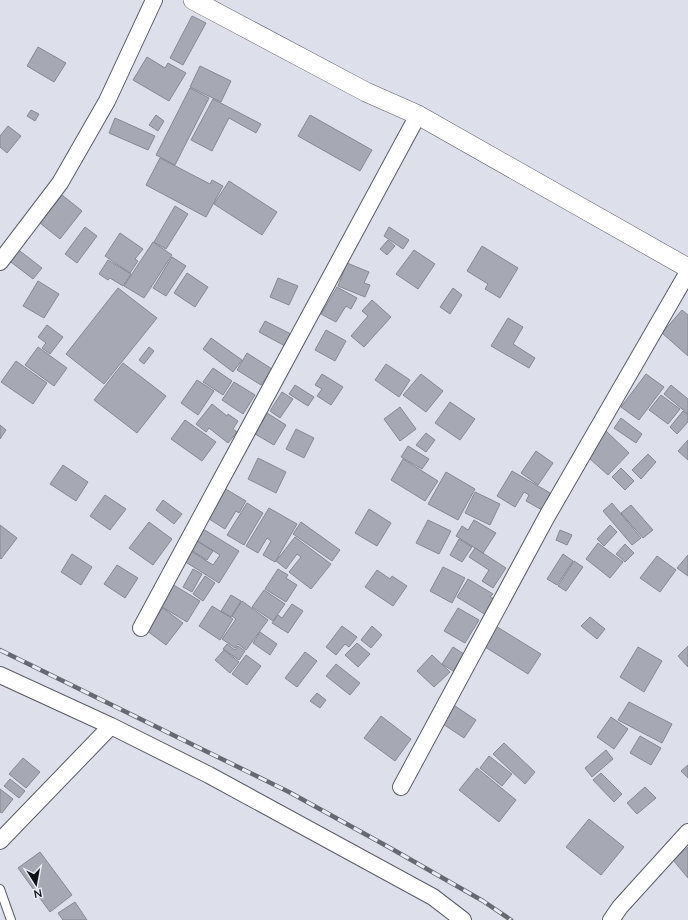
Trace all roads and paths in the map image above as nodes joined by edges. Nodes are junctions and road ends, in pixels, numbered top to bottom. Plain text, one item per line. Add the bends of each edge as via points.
1 (154, 0) edge
2 (192, 0) edge
3 (418, 115) junction
4 (0, 262) edge
5 (688, 268) edge
6 (688, 272) edge
7 (141, 628) dead end
8 (0, 675) edge
9 (111, 726) junction
10 (401, 787) dead end
11 (688, 832) edge
12 (0, 841) edge
13 (0, 889) edge
14 (11, 920) edge
15 (463, 920) edge
16 (610, 920) edge

1 - 4 street via 108,100 60,183
2 - 3 street via 366,92
3 - 5 street
3 - 7 street
6 - 10 street via 546,518
8 - 9 street
9 - 12 street
9 - 15 street via 209,775 433,897
11 - 16 street
13 - 14 lane

